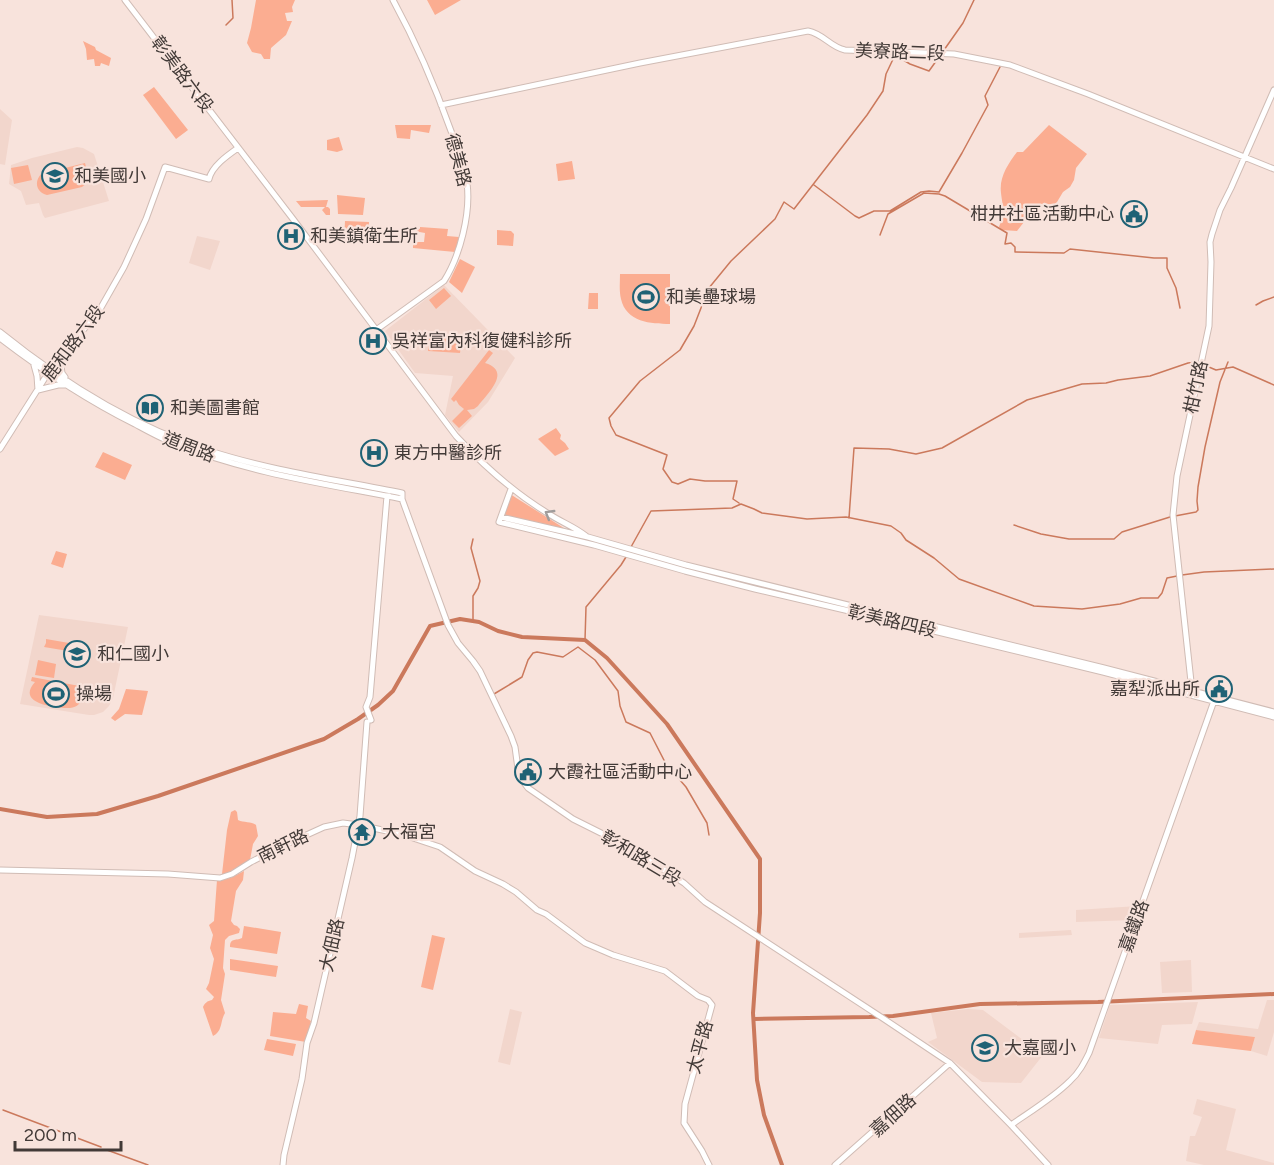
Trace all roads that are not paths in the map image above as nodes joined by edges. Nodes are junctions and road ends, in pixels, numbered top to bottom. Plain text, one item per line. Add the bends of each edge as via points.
1 (125, 0) edge
2 (393, 0) edge
3 (1274, 90) edge
4 (441, 105) junction
5 (238, 148) junction
6 (1244, 157) junction
7 (1274, 169) edge
8 (376, 330) junction
9 (0, 332) edge
10 (0, 338) edge
11 (60, 359) junction
12 (33, 364) junction
13 (49, 371) junction
14 (66, 382) junction
15 (38, 390) junction
16 (0, 449) edge
17 (511, 489) junction
18 (387, 496) junction
19 (402, 496) junction
20 (500, 520) junction
21 (588, 537) junction
22 (595, 542) junction
23 (1191, 693) junction
24 (1215, 699) junction
25 (1274, 712) edge
26 (1274, 717) edge
27 (359, 825) junction
28 (0, 870) edge
29 (546, 914) joint
30 (950, 1064) junction
31 (1011, 1125) junction
32 (283, 1165) edge
33 (709, 1165) edge
34 (835, 1165) edge
35 (1048, 1165) edge

1 - 5 street, 彰美路六段
2 - 4 street, 德美路
3 - 6 street, 柑竹路
4 - 6 street, 美寮路二段 via 808,32 818,34 838,49 954,54 1010,65
4 - 8 street, 德美路 via 467,185 458,254 444,281
5 - 8 street, 彰美路六段
5 - 11 street, 鹿和路六段 via 209,179 165,166 124,267 99,311
6 - 7 street, 美寮路二段
6 - 23 street, 柑竹路 via 1210,242 1209,326 1173,515
8 - 17 street, 彰美路六段 via 456,436
9 - 13 street, 道周路
10 - 12 street, 道周路
11 - 13 street, 鹿和路六段
11 - 14 street
12 - 13 street, 道周路
12 - 15 street
13 - 14 street, 道周路
13 - 15 street, 鹿和路六段
14 - 15 street
14 - 18 street, 道周路 via 102,408 174,444 235,464
14 - 19 street, 道周路 via 120,412 201,448
15 - 16 street, 鹿和路六段
17 - 20 street
21 -> 17 street, 彰美路六段
18 - 19 street
18 - 27 street, 大佃路 via 366,707 369,720
19 - 30 street, 彰和路三段 via 448,624 480,671 511,736 519,776 528,788 573,819 629,847 684,883 705,902
20 - 21 street
20 - 22 street
21 - 22 street
22 - 23 street, 彰美路四段 via 755,586
23 - 24 street, 彰美路四段
24 - 25 street
24 - 26 street
24 - 31 street, 嘉鐵路 via 1089,1053 1072,1080
27 - 28 street, 南軒路 via 324,827 220,878
27 - 29 street, 南軒路 via 440,847
27 - 32 street, 大佃路 via 307,1043
29 - 33 street, 太平路 via 585,943 665,971 712,1005 684,1118
30 - 31 street, 彰和路三段
30 - 34 street, 嘉佃路
31 - 35 street, 彰和路三段

